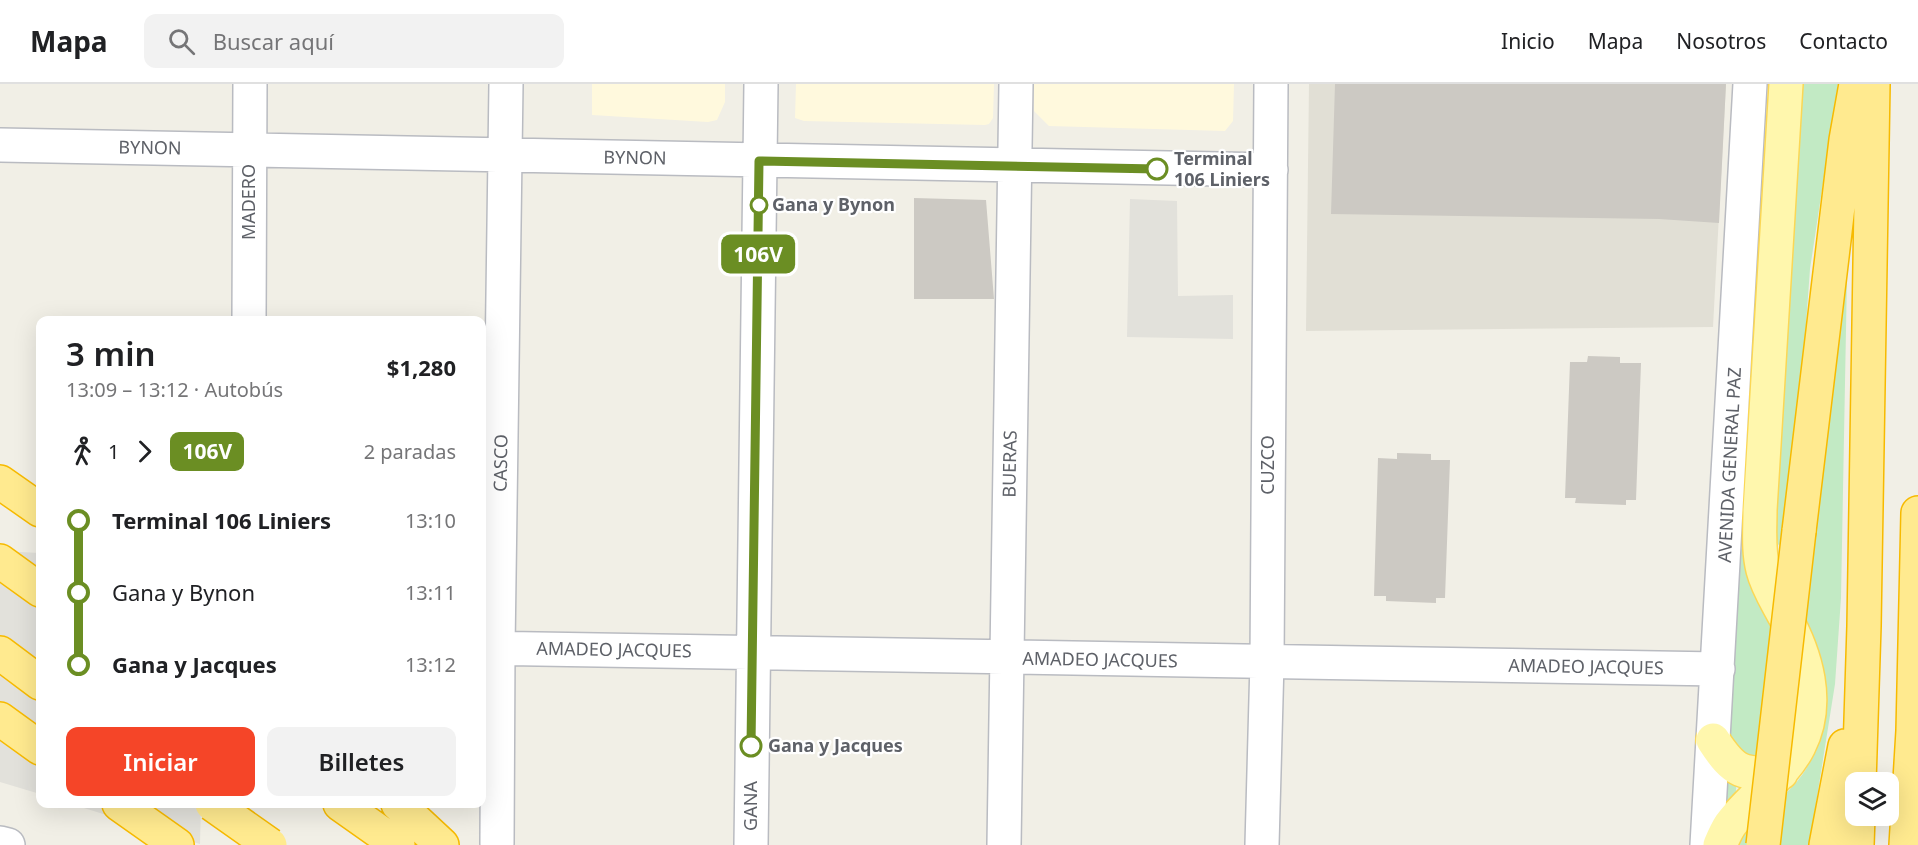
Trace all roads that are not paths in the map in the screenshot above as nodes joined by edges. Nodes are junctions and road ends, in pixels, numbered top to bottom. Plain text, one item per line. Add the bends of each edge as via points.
1 (250, 84) edge
2 (506, 84) edge
3 (760, 84) edge
4 (1016, 84) edge
5 (1271, 84) edge
6 (1750, 84) edge
7 (1786, 84) edge
8 (1856, 84) edge
9 (1873, 84) edge
10 (0, 145) edge
11 (250, 150) junction
12 (505, 155) junction
13 (759, 161) junction
14 (1015, 166) junction
15 (1271, 170) junction
16 (249, 316) edge
17 (0, 482) edge
18 (36, 507) edge
19 (1918, 513) edge
20 (0, 561) edge
21 (36, 587) edge
22 (1864, 626) junction
23 (490, 648) edge
24 (0, 652) edge
25 (752, 653) junction
26 (1006, 658) junction
27 (1267, 662) junction
28 (1718, 669) junction
29 (36, 679) edge
30 (0, 719) edge
31 (1713, 740) junction
32 (36, 745) edge
33 (1859, 772) edge
34 (1781, 773) junction
35 (125, 808) edge
36 (218, 808) edge
37 (346, 808) edge
38 (402, 808) edge
39 (1858, 826) edge
40 (0, 843) edge
41 (497, 843) dead end
42 (8, 845) edge
43 (177, 845) edge
44 (270, 845) edge
45 (398, 845) edge
46 (442, 845) edge
47 (751, 845) edge
48 (1004, 845) edge
49 (1262, 845) edge
50 (1707, 845) edge
51 (1720, 845) edge
52 (1763, 845) edge
53 (1826, 845) edge
54 (1857, 845) edge
55 (1906, 845) edge

1 - 11 street, MADERO
2 - 12 street, CASCO
3 - 13 street, GANA
4 - 14 street, BUERAS
5 - 15 street, CUZCO
6 - 28 street, AVENIDA GENERAL PAZ
7 - 34 main road via 1760,551 1770,590 1786,617 1808,674 1810,690 1807,726
8 - 52 highway, bridge
9 - 22 highway
10 - 11 street, BYNON
11 - 12 street, BYNON
11 - 16 street, MADERO
12 - 13 street, BYNON
12 - 23 street, CASCO
13 - 14 street, BYNON
13 - 25 street, GANA
14 - 15 street, BYNON
14 - 26 street, BUERAS
15 - 27 street, CUZCO
17 - 18 highway
19 - 55 highway
20 - 21 highway
22 - 33 highway
22 - 53 highway
23 - 25 street, AMADEO JACQUES
23 - 41 street, CASCO
24 - 29 highway
25 - 26 street, AMADEO JACQUES
25 - 47 street, GANA
26 - 27 street, AMADEO JACQUES
26 - 48 street, BUERAS
27 - 28 street, AMADEO JACQUES
27 - 49 street, CUZCO
28 - 31 street, AVENIDA GENERAL PAZ
30 - 32 highway
31 - 34 main road via 1726,761 1740,770
31 - 50 street, AVENIDA GENERAL PAZ
34 - 51 main road via 1730,825
35 - 43 highway
36 - 44 highway, bridge
37 - 45 highway
38 - 46 highway
39 - 54 highway
40 - 42 street

